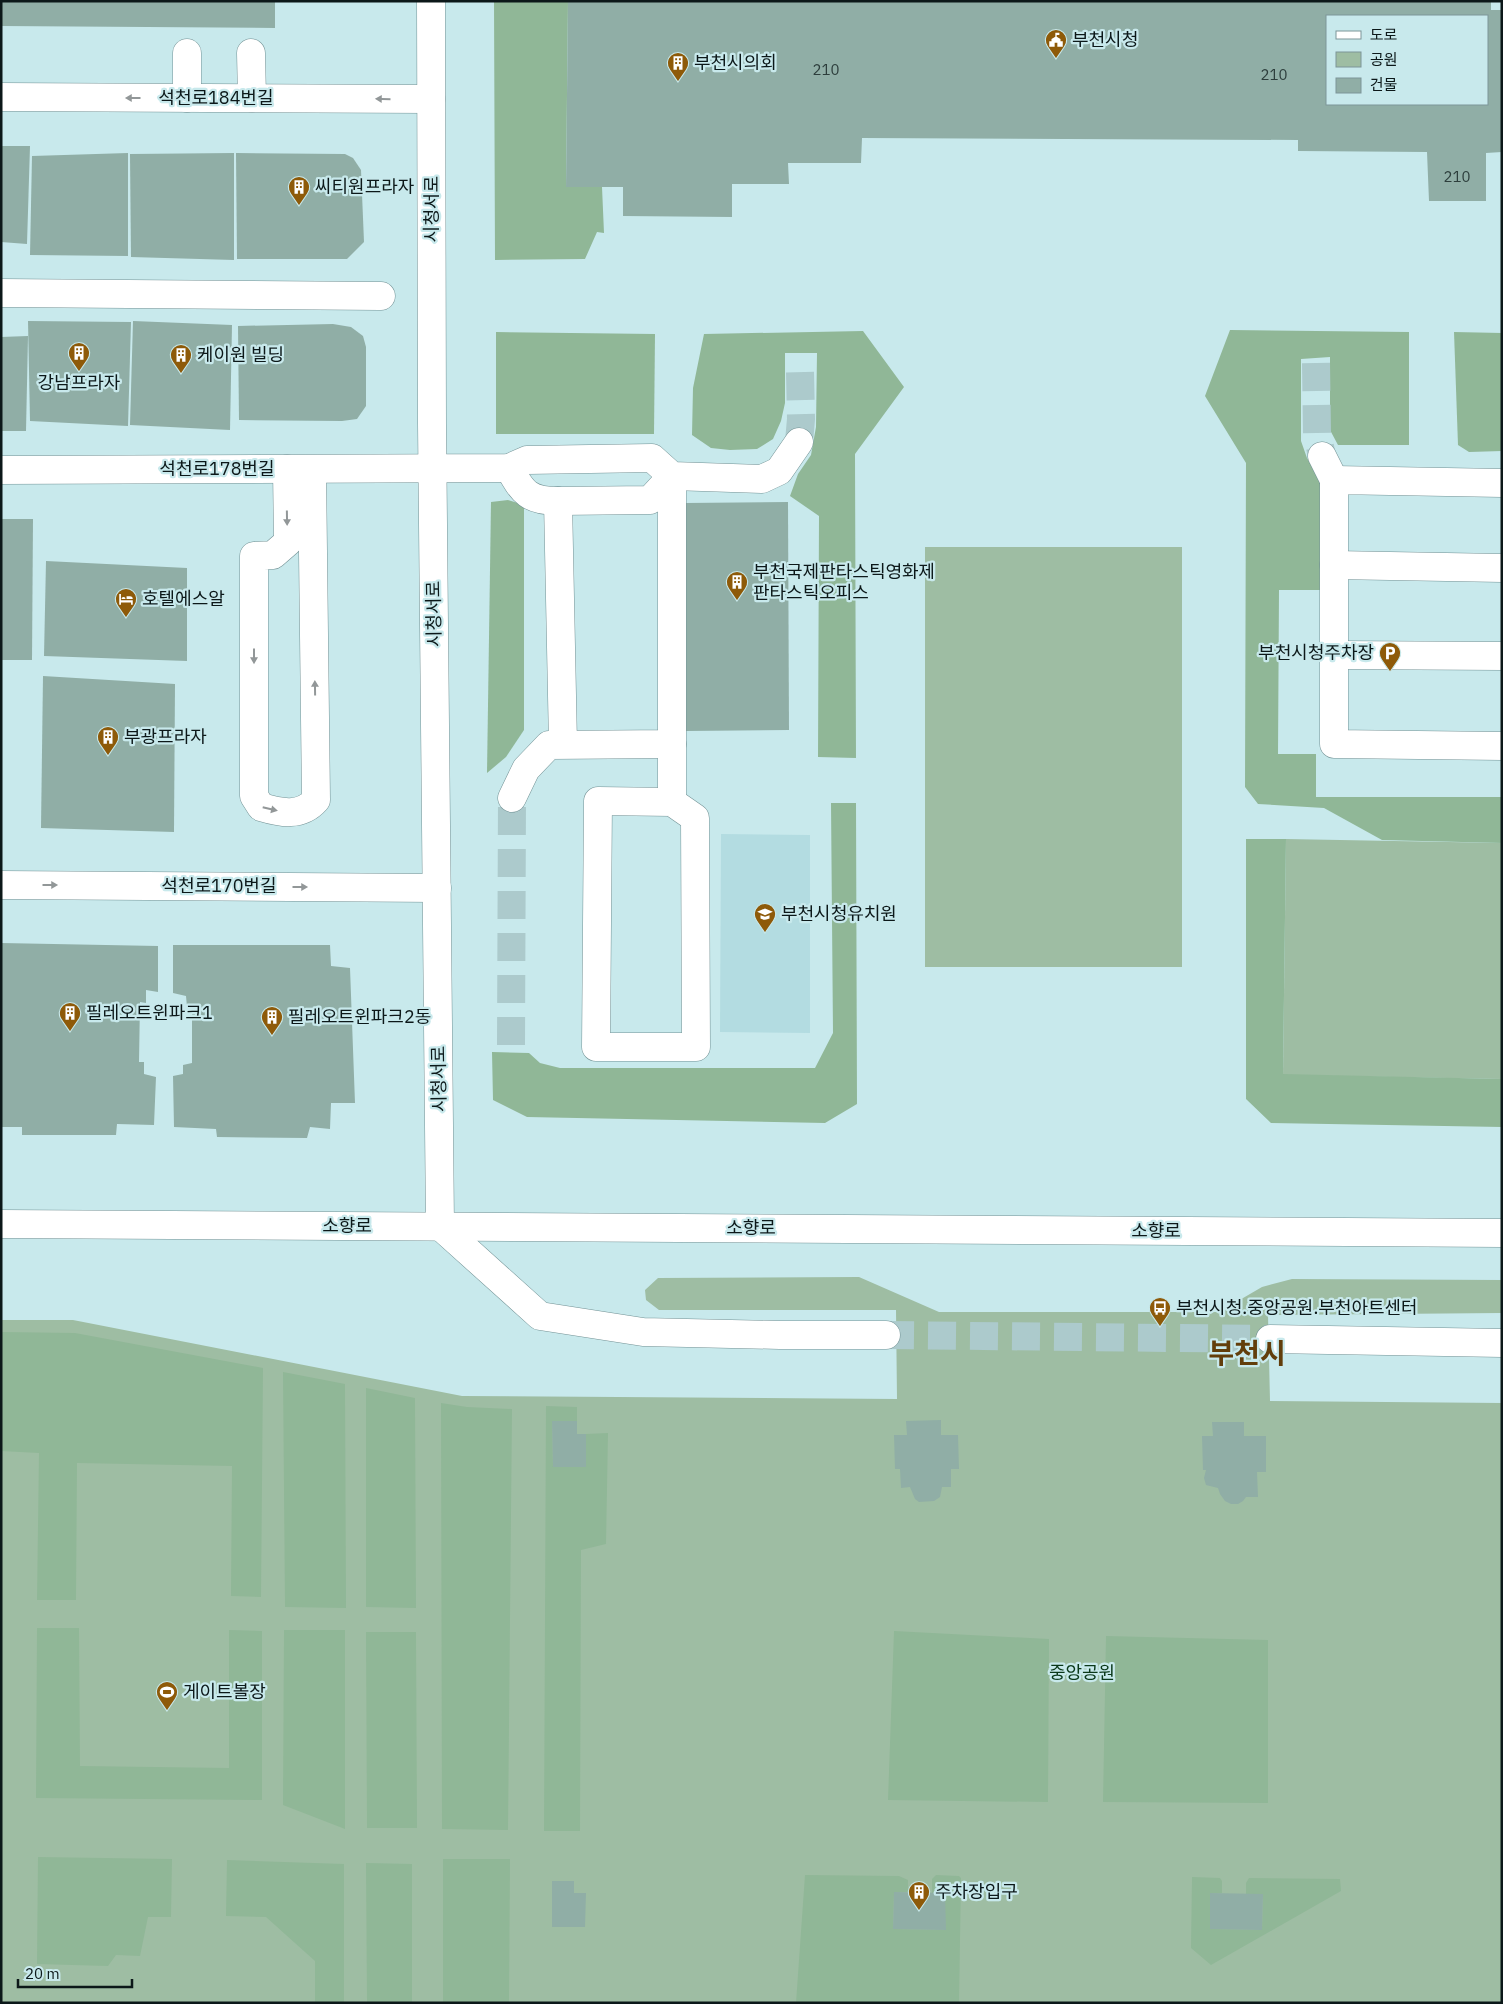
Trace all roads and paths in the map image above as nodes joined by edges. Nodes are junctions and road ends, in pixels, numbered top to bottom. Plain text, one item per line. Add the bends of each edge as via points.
1 (431, 1) edge
2 (187, 53) dead end
3 (251, 54) dead end
4 (1, 97) edge
5 (187, 98) junction
6 (252, 98) junction
7 (431, 99) junction
8 (1, 292) edge
9 (381, 296) dead end
10 (799, 442) tunnel mouth
11 (509, 468) junction
12 (433, 469) junction
13 (1, 470) edge
14 (299, 470) junction
15 (672, 476) junction
16 (1502, 483) edge
17 (558, 501) junction
18 (1334, 565) junction
19 (1502, 568) edge
20 (1334, 655) junction
21 (1502, 656) edge
22 (563, 744) junction
23 (672, 744) junction
24 (1502, 746) edge
25 (512, 798) tunnel mouth
26 (672, 802) junction
27 (1, 885) edge
28 (437, 888) junction
29 (1, 1224) edge
30 (440, 1226) junction
31 (1502, 1233) edge
32 (886, 1335) tunnel mouth
33 (1270, 1340) tunnel mouth
34 (1502, 1344) edge

1 - 7 street, 시청서로
2 - 5 street
3 - 6 street
5 -> 4 street, 석천로184번길
5 - 6 street, 석천로184번길
7 -> 6 street, 석천로184번길
7 - 12 street, 시청서로
8 - 9 street
10 - 15 street via 779,471 762,479
11 - 12 street, 석천로178번길
11 - 15 street, 석천로178번길 via 527,460 652,458
11 - 17 street via 521,489 540,501
12 - 14 street, 석천로178번길
12 - 28 street, 시청서로
13 - 14 street, 석천로178번길
14 -> 14 street via 288,542 273,555 254,556 254,796 261,807 292,813 308,808 316,800
15 - 17 street via 650,500
15 - 23 street
16 - 18 street via 1328,468
17 - 22 street
18 - 19 street
18 - 20 street
20 - 21 street
20 - 24 street via 1334,744
22 - 23 street
22 - 25 street via 549,744 526,768
23 - 26 street
26 - 26 street via 695,818 696,1047 596,1046 598,801
27 -> 28 street, 석천로170번길
28 - 30 street, 시청서로
29 - 30 street, 소향로
30 - 31 street, 소향로
30 - 32 street via 540,1316 644,1332
33 - 34 street

